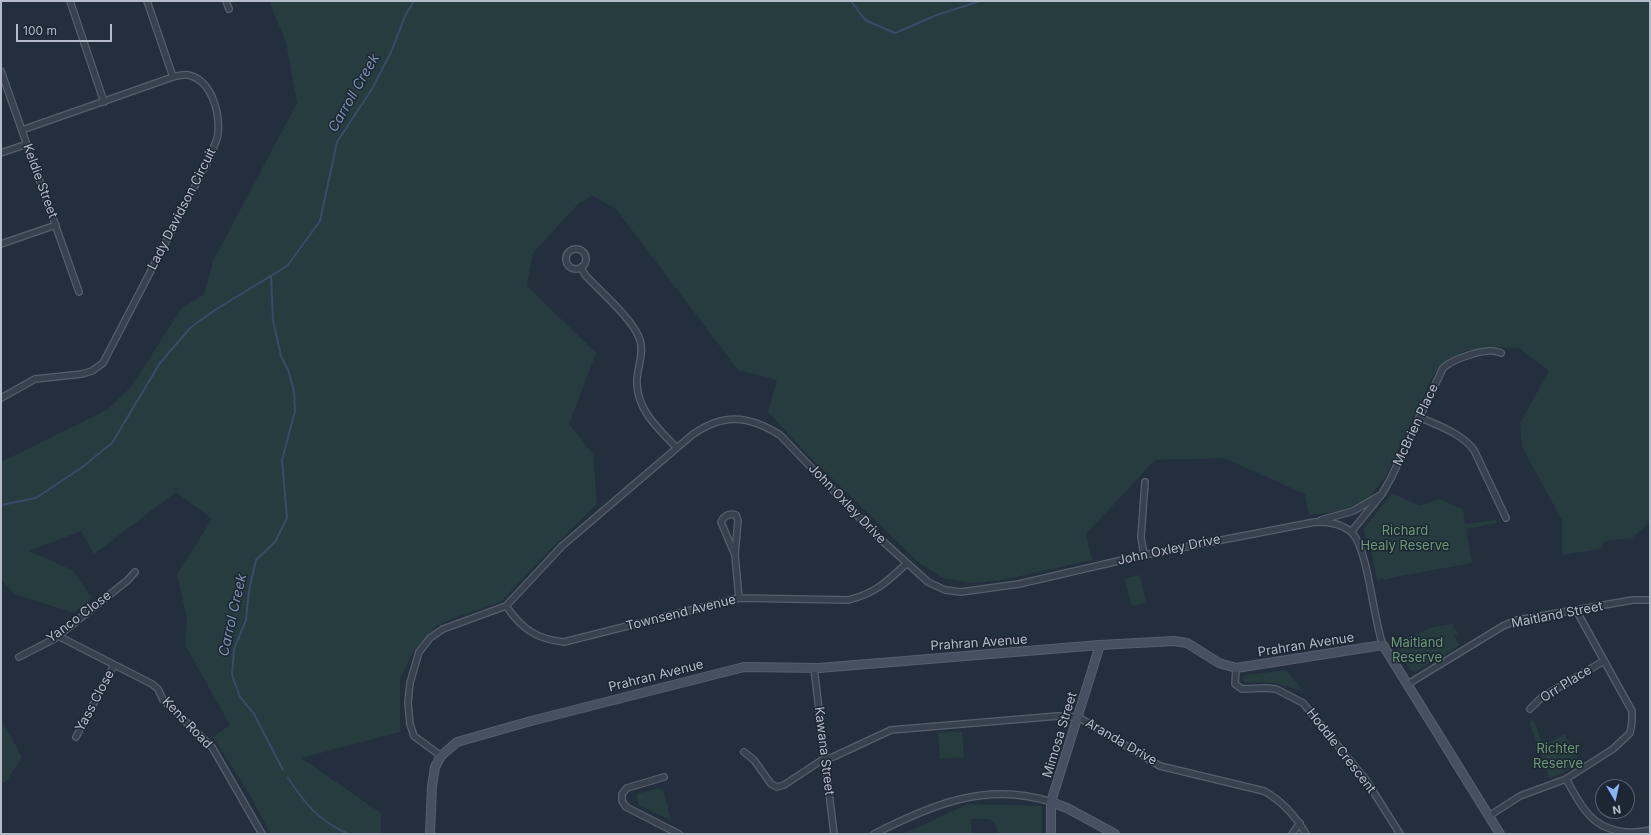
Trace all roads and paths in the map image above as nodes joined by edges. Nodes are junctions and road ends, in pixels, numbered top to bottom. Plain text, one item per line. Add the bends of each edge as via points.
1 (70, 1) edge
2 (147, 1) edge
3 (226, 1) edge
4 (229, 9) dead end
5 (1, 70) edge
6 (173, 77) junction
7 (104, 102) junction
8 (22, 130) junction
9 (27, 144) junction
10 (1, 153) edge
11 (56, 225) junction
12 (1, 244) edge
13 (581, 267) dead end
14 (79, 292) dead end
15 (1500, 354) dead end
16 (1, 398) edge
17 (1419, 417) junction
18 (677, 448) junction
19 (1145, 482) dead end
20 (1382, 494) junction
21 (1506, 518) dead end
22 (1315, 522) junction
23 (1351, 532) junction
24 (735, 555) junction
25 (1144, 555) junction
26 (906, 564) junction
27 (135, 572) dead end
28 (739, 598) junction
29 (1650, 600) edge
30 (506, 606) junction
31 (1576, 610) junction
32 (58, 636) junction
33 (1100, 645) junction
34 (1383, 645) junction
35 (19, 657) dead end
36 (1604, 661) junction
37 (114, 665) junction
38 (814, 668) junction
39 (1236, 668) junction
40 (1408, 684) junction
41 (1530, 709) dead end
42 (1078, 717) junction
43 (76, 737) dead end
44 (744, 752) dead end
45 (441, 756) junction
46 (825, 760) junction
47 (664, 777) dead end
48 (1566, 779) junction
49 (1051, 802) junction
50 (1488, 816) junction
51 (1300, 823) junction
52 (1650, 830) edge
53 (262, 834) edge
54 (430, 834) edge
55 (679, 834) edge
56 (834, 834) edge
57 (874, 834) edge
58 (1051, 834) edge
59 (1115, 834) edge
60 (1292, 834) edge
61 (1306, 834) edge
62 (1400, 834) edge
63 (1500, 834) edge

1 - 7 street
2 - 6 street
3 - 4 street
5 - 8 street, Keldie Street
6 - 7 street, Lady Davidson Circuit
6 - 16 street, Lady Davidson Circuit via 187,74 198,78 206,86 218,118 218,135 211,155 120,328 111,350 103,363 92,370 70,376 35,379
7 - 8 street, Lady Davidson Circuit
8 - 9 street, Keldie Street
9 - 10 street
9 - 11 street, Keldie Street
11 - 12 street
11 - 14 street, Keldie Street
13 - 18 street via 585,275 635,329 641,352 637,380 640,402 653,424
15 - 17 street, McBrien Place via 1497,351 1483,352 1449,362 1439,374
17 - 20 street, McBrien Place
17 - 21 street via 1458,435 1474,450
18 - 26 street, John Oxley Drive via 706,424 722,420 739,418 766,426 780,434
18 - 30 street, John Oxley Drive via 562,546
19 - 25 street via 1141,537
20 - 22 street via 1353,511
20 - 23 street, McBrien Place
22 - 23 street, John Oxley Drive via 1328,522
22 - 25 street, John Oxley Drive
23 - 34 street via 1362,549
24 - 24 street via 721,522 726,516 733,514 736,515 739,526
24 - 28 street
25 - 26 street, John Oxley Drive via 1019,584 961,592 945,590 928,582
26 - 28 street, Townsend Avenue via 886,583 865,596 848,600
27 - 32 street, Yanco Close
28 - 30 street, Townsend Avenue via 564,642 546,640 527,629 514,618
29 - 31 street, Maitland Street via 1633,600
30 - 45 street, John Oxley Drive via 443,629 430,638 419,652 410,683 410,724 414,736
31 - 36 street
31 - 40 street, Maitland Street via 1517,620 1503,626
32 - 35 street, Yanco Close
32 - 37 street, Kens Road
33 - 38 street, Prahran Avenue
33 - 39 street, Prahran Avenue via 1181,642 1193,646 1219,663
33 - 42 street, Mimosa Street
34 - 39 street, Prahran Avenue
34 - 40 street
36 - 41 street, Orr Place via 1542,697
36 - 48 street via 1632,711 1630,733 1614,749
37 - 43 street, Yass Close
37 - 53 street, Kens Road via 152,684 163,700 212,747
38 - 45 street, Prahran Avenue via 744,667 728,670 475,736 457,742
38 - 46 street, Kawana Street
39 - 62 street, Hoddle Crescent via 1235,684 1238,687 1246,690 1276,689 1303,704 1366,780
40 - 50 street
42 - 46 street, Aranda Drive via 1058,716 891,730
42 - 49 street, Mimosa Street
42 - 51 street, Aranda Drive via 1160,766 1264,790 1276,797
44 - 46 street, Aranda Drive via 754,760 770,784 777,787
45 - 54 street, Prahran Avenue via 435,767
46 - 56 street, Kawana Street
47 - 55 street via 627,788 622,794 622,801 626,807
48 - 50 street via 1520,796
48 - 52 street via 1590,816 1603,825 1619,832 1638,833
49 - 57 street via 1034,797 978,795 951,800
49 - 58 street, Mimosa Street
49 - 59 street
50 - 63 street
51 - 60 street
51 - 61 street, Aranda Drive

